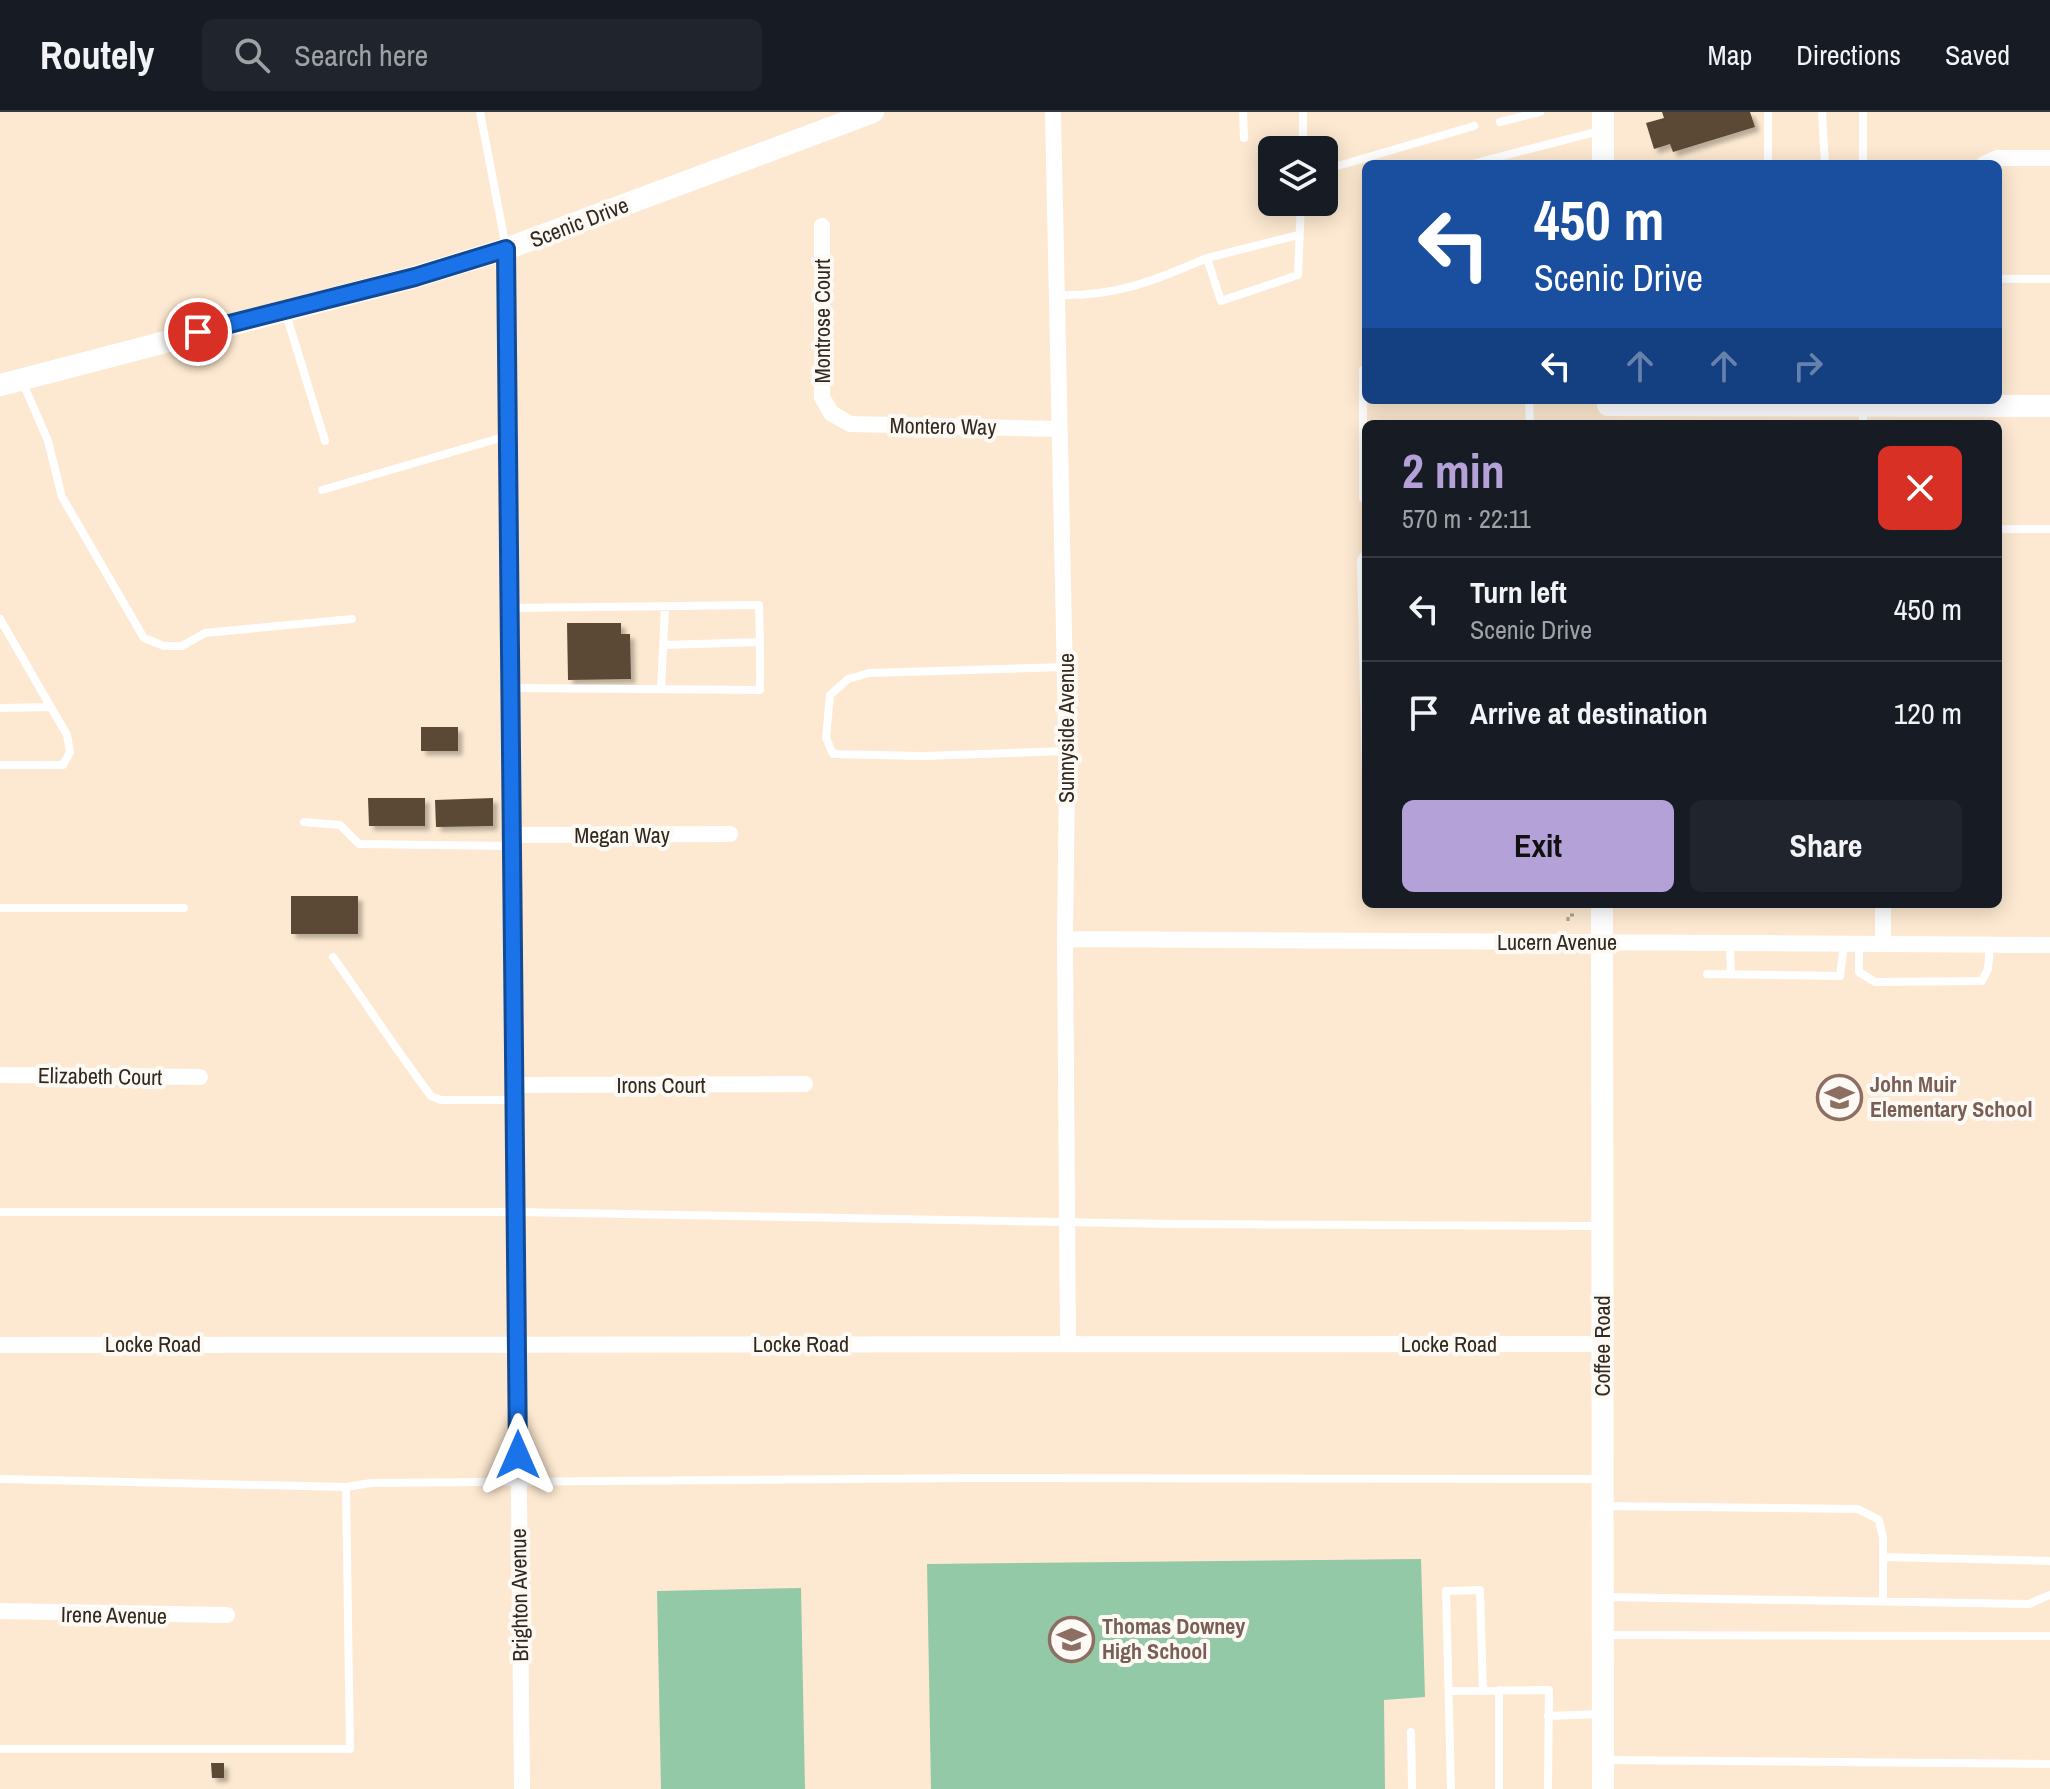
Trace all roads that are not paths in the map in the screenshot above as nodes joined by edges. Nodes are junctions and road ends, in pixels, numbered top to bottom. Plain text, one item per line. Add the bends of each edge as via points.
1 (480, 112) edge
2 (873, 112) edge
3 (1053, 112) edge
4 (1243, 112) edge
5 (1303, 112) edge
6 (1540, 112) edge
7 (1768, 112) edge
8 (1822, 112) edge
9 (1863, 112) edge
10 (1603, 121) edge
11 (1500, 122) dead end
12 (1474, 126) dead end
13 (1303, 136) edge
14 (1244, 138) dead end
15 (2050, 158) edge
16 (1484, 160) edge
17 (1603, 160) edge
18 (1768, 160) edge
19 (1825, 160) edge
20 (1863, 160) edge
21 (1993, 160) edge
22 (1338, 166) edge
23 (1300, 216) edge
24 (822, 226) dead end
25 (1298, 235) junction
26 (506, 249) junction
27 (1207, 258) junction
28 (2002, 279) edge
29 (2050, 279) edge
30 (1056, 295) junction
31 (285, 310) junction
32 (11, 381) edge
33 (1957, 404) edge
34 (1999, 404) edge
35 (2050, 406) edge
36 (1608, 410) edge
37 (1863, 410) edge
38 (831, 413) joint
39 (1058, 429) junction
40 (508, 435) junction
41 (325, 441) dead end
42 (322, 490) dead end
43 (2002, 529) edge
44 (2050, 529) edge
45 (1362, 559) edge
46 (1362, 605) edge
47 (511, 608) junction
48 (665, 608) junction
49 (0, 619) edge
50 (352, 619) dead end
51 (760, 642) junction
52 (664, 645) junction
53 (1065, 667) junction
54 (512, 688) junction
55 (661, 689) junction
56 (50, 707) junction
57 (0, 708) edge
58 (1067, 751) junction
59 (0, 765) edge
60 (304, 822) dead end
61 (730, 834) dead end
62 (514, 841) junction
63 (0, 908) edge
64 (184, 908) dead end
65 (1602, 908) edge
66 (1883, 908) edge
67 (1065, 939) junction
68 (1601, 942) junction
69 (1730, 943) junction
70 (1852, 944) junction
71 (1883, 944) junction
72 (1990, 945) junction
73 (2050, 945) edge
74 (333, 957) dead end
75 (1707, 974) dead end
76 (1731, 974) junction
77 (0, 1075) edge
78 (200, 1077) dead end
79 (805, 1084) dead end
80 (516, 1093) junction
81 (0, 1212) edge
82 (516, 1212) junction
83 (1067, 1221) junction
84 (1602, 1226) junction
85 (517, 1344) junction
86 (1068, 1344) junction
87 (1602, 1344) junction
88 (0, 1345) edge
89 (0, 1479) edge
90 (1602, 1479) junction
91 (518, 1482) junction
92 (346, 1487) junction
93 (1603, 1506) junction
94 (1883, 1557) junction
95 (2050, 1561) edge
96 (2050, 1595) edge
97 (1603, 1597) junction
98 (1883, 1601) junction
99 (0, 1611) edge
100 (227, 1615) dead end
101 (1603, 1635) junction
102 (2050, 1636) edge
103 (1499, 1690) junction
104 (1449, 1691) junction
105 (1483, 1691) junction
106 (1603, 1714) junction
107 (1548, 1716) junction
108 (1411, 1732) dead end
109 (0, 1749) edge
110 (1603, 1760) junction
111 (2050, 1764) edge
112 (522, 1789) edge
113 (1412, 1789) edge
114 (1451, 1789) edge
115 (1499, 1789) edge
116 (1548, 1789) edge
117 (1603, 1789) edge

1 - 26 lane
2 - 26 main road, Scenic Drive
3 - 30 street, Sunnyside Avenue
4 - 14 lane
5 - 13 lane
6 - 11 lane
7 - 18 lane
8 - 19 lane
9 - 20 lane
10 - 16 lane
10 - 17 main road
12 - 22 lane
15 - 21 street
23 - 25 lane
24 - 38 street, Montrose Court via 822,397
25 - 27 lane
25 - 27 lane via 1298,275 1221,301
26 - 31 main road, Scenic Drive
26 - 40 street, Brighton Avenue
27 - 30 lane via 1140,287 1091,296
28 - 29 lane
30 - 39 street, Sunnyside Avenue
31 - 32 main road, Scenic Drive
31 - 41 lane
32 - 50 lane via 48,441 62,497 144,638 182,646 205,633
33 - 37 main road
34 - 35 main road
36 - 37 main road
38 - 39 street, Montero Way via 850,424
39 - 53 street, Sunnyside Avenue
40 - 42 lane
40 - 47 street, Brighton Avenue
43 - 44 lane
45 - 46 lane
47 - 48 lane
47 - 54 street, Brighton Avenue
48 - 51 lane via 759,605
48 - 52 lane
49 - 56 lane
51 - 52 lane
51 - 55 lane via 760,690
52 - 55 lane
53 - 58 street, Sunnyside Avenue
53 - 58 lane via 869,673 848,679 830,695 826,738 833,754
54 - 55 lane
54 - 62 street, Brighton Avenue
56 - 57 lane
56 - 59 lane via 67,735 70,752 63,765
58 - 67 street, Sunnyside Avenue
60 - 62 lane via 340,825 359,844
61 - 62 street, Megan Way
62 - 80 street, Brighton Avenue
63 - 64 lane
65 - 68 main road, Coffee Road
66 - 71 street
67 - 68 street, Lucern Avenue
67 - 83 street, Sunnyside Avenue
68 - 69 street, Lucern Avenue
68 - 84 main road, Coffee Road
69 - 70 street, Lucern Avenue
69 - 76 lane
70 - 71 street, Lucern Avenue
70 - 72 lane via 1859,972 1875,982 1982,981
70 - 76 lane via 1840,976
71 - 72 street, Lucern Avenue
72 - 73 street, Lucern Avenue
74 - 80 lane via 431,1096 441,1100
75 - 76 lane
77 - 78 street, Elizabeth Court
79 - 80 street, Irons Court
80 - 82 street, Brighton Avenue
81 - 82 lane
82 - 83 lane
82 - 85 street, Brighton Avenue
83 - 84 lane
83 - 86 street, Sunnyside Avenue
84 - 87 main road, Coffee Road
85 - 86 street, Locke Road
85 - 88 street, Locke Road
85 - 91 street, Brighton Avenue
86 - 87 street, Locke Road
87 - 90 main road, Coffee Road
89 - 92 lane
90 - 91 lane
90 - 93 main road, Coffee Road
91 - 92 lane
91 - 112 street, Brighton Avenue
92 - 109 lane via 350,1749
93 - 94 lane via 1858,1509 1879,1520
93 - 97 main road, Coffee Road
94 - 95 lane
94 - 98 lane
96 - 98 lane via 2029,1604
97 - 98 lane
97 - 101 main road, Coffee Road
99 - 100 street, Irene Avenue
101 - 102 lane
101 - 106 main road, Coffee Road
103 - 105 lane
103 - 107 lane via 1549,1690
103 - 115 lane
104 - 105 lane
104 - 105 lane via 1446,1591 1480,1590
104 - 114 lane
106 - 107 lane
106 - 110 main road, Coffee Road
107 - 116 lane
108 - 113 lane
110 - 111 lane
110 - 117 main road, Coffee Road

